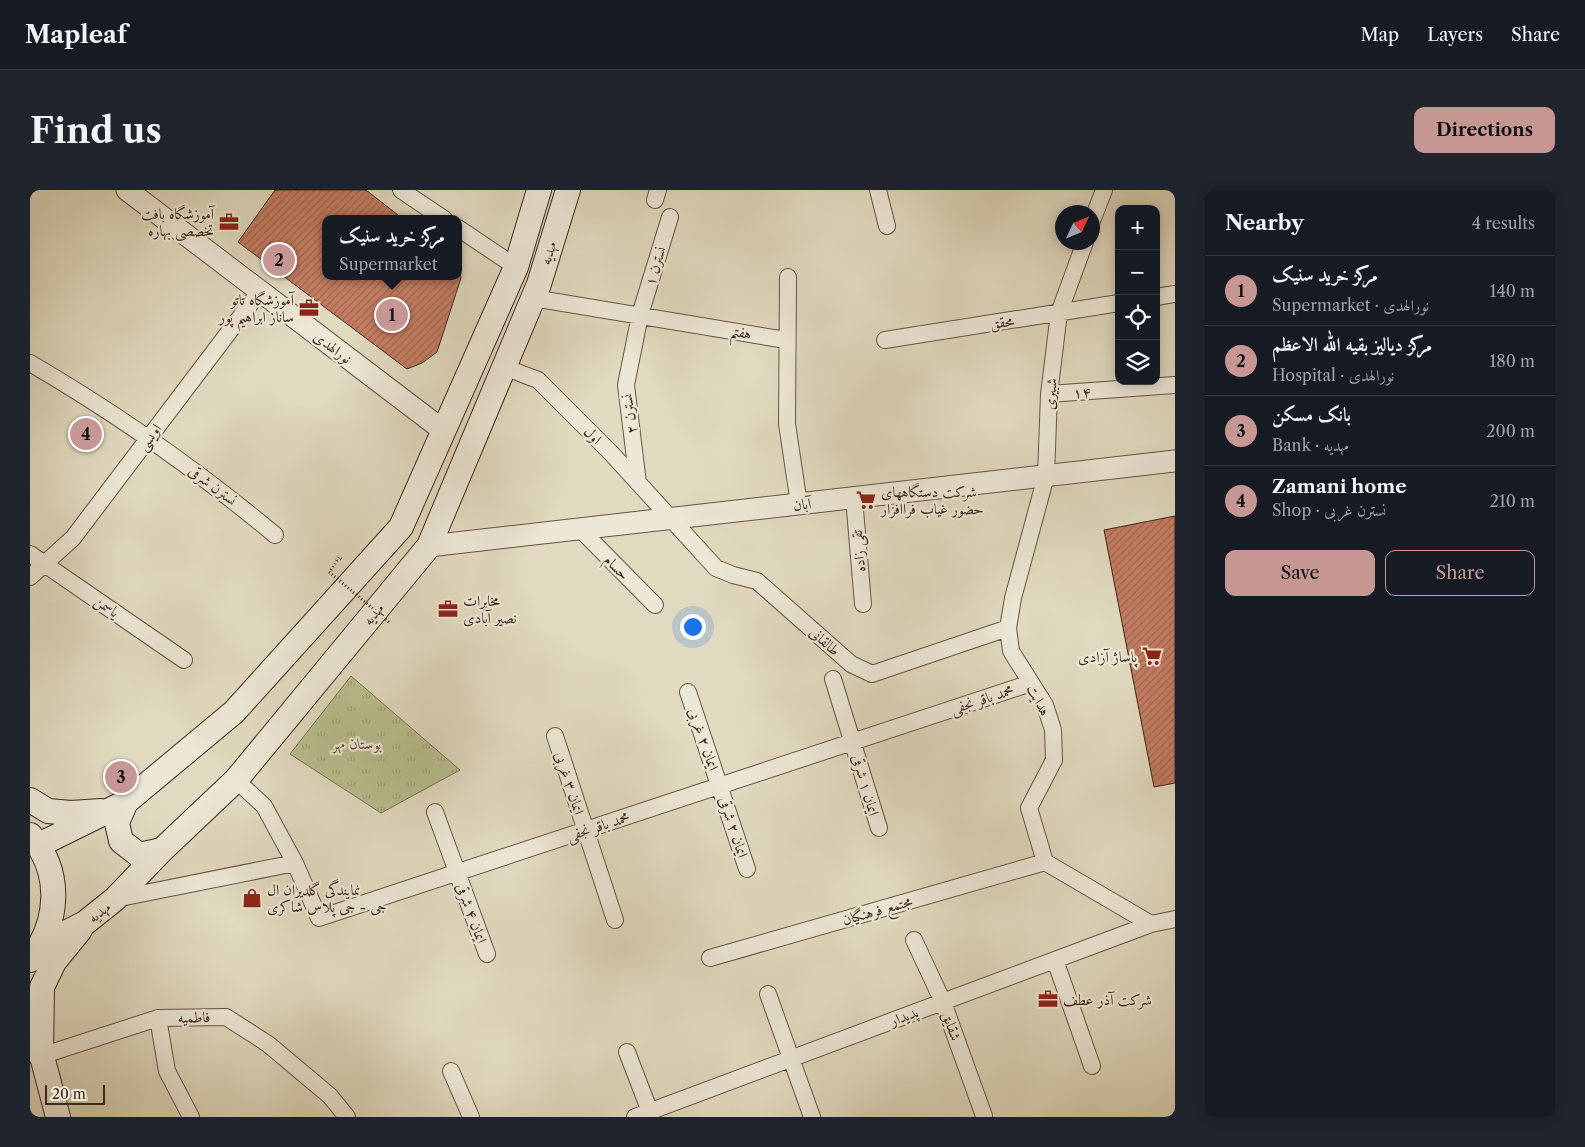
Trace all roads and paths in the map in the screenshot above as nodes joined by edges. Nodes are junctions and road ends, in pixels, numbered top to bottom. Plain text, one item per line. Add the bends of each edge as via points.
1 (127, 190) edge
2 (402, 190) edge
3 (539, 190) edge
4 (568, 190) edge
5 (878, 190) edge
6 (1104, 190) edge
7 (1098, 205) edge
8 (438, 215) edge
9 (670, 217) dead end
10 (887, 226) dead end
11 (462, 231) edge
12 (1082, 250) edge
13 (516, 267) junction
14 (788, 277) dead end
15 (260, 290) junction
16 (1175, 294) edge
17 (1160, 296) edge
18 (533, 298) junction
19 (1115, 304) edge
20 (1059, 313) junction
21 (640, 315) junction
22 (786, 340) junction
23 (885, 340) dead end
24 (30, 363) edge
25 (504, 367) junction
26 (1175, 385) edge
27 (1049, 394) junction
28 (444, 431) junction
29 (149, 437) junction
30 (1175, 461) edge
31 (1046, 476) junction
32 (638, 483) junction
33 (854, 498) junction
34 (799, 504) junction
35 (670, 519) junction
36 (580, 529) junction
37 (275, 535) dead end
38 (429, 546) junction
39 (30, 554) edge
40 (339, 557) dead end
41 (45, 563) junction
42 (30, 577) edge
43 (863, 604) dead end
44 (655, 605) dead end
45 (390, 623) dead end
46 (1008, 628) junction
47 (184, 660) dead end
48 (833, 679) dead end
49 (1031, 683) junction
50 (688, 692) dead end
51 (555, 736) dead end
52 (853, 742) junction
53 (236, 780) junction
54 (720, 785) junction
55 (30, 800) edge
56 (118, 806) junction
57 (435, 812) dead end
58 (879, 828) dead end
59 (585, 830) junction
60 (34, 840) edge
61 (162, 850) junction
62 (1045, 862) junction
63 (296, 863) junction
64 (747, 869) dead end
65 (457, 872) junction
66 (115, 899) junction
67 (1175, 919) edge
68 (615, 920) dead end
69 (85, 923) junction
70 (1150, 924) junction
71 (914, 940) dead end
72 (36, 952) edge
73 (487, 954) dead end
74 (710, 958) dead end
75 (1054, 960) junction
76 (30, 991) edge
77 (768, 994) dead end
78 (943, 1002) junction
79 (158, 1018) junction
80 (627, 1052) dead end
81 (41, 1056) junction
82 (791, 1058) junction
83 (1092, 1066) dead end
84 (451, 1071) dead end
85 (645, 1115) edge
86 (984, 1116) edge
87 (58, 1117) edge
88 (191, 1117) edge
89 (347, 1117) edge
90 (471, 1117) edge
91 (812, 1117) edge

1 - 15 street, نورالهدی
2 - 8 street
3 - 13 main road, مهدیه
4 - 18 main road, مهدیه
5 - 10 street
6 - 7 street
9 - 21 street, نسترن ۱
11 - 13 street
12 - 20 street, شبیری
13 - 28 main road, مهدیه
14 - 22 street
15 - 28 street, نورالهدی
15 - 29 street, اویسی
16 - 17 street
18 - 21 street, هفتم
18 - 25 main road, مهدیه
19 - 20 street, محقق
20 - 23 street, محقق
20 - 27 street, شبیری
21 - 22 street, هفتم
21 - 32 street, نسترن ۲ via 626,386
22 - 34 street via 787,424
24 - 29 street, نسترن شرقی
25 - 32 street, اول via 538,380
25 - 38 main road, مهدیه
26 - 27 street, ۱۴
27 - 31 street, شبیری
28 - 56 main road, مهدیه via 401,527 234,712
29 - 37 street, نسترن شرقی
29 - 41 street, اویسی via 73,538
30 - 31 street, آبان
31 - 33 street, آبان
31 - 46 street, هدایت
32 - 35 street, اول
33 - 34 street, آبان
33 - 43 street, تقی زاده
34 - 35 street, آبان
35 - 36 street, آبان
35 - 46 street, طالقانی via 716,568 757,581 851,664 872,674
36 - 38 street, آبان
36 - 44 street, حسام
38 - 53 main road, مهدیه
39 - 41 street, یاسمن
40 - 45 path, bridge via 329,572
41 - 42 street, اویسی
41 - 47 street, یاسمن
46 - 49 street, هدایت via 1011,651
48 - 52 street, ایمان ۱ شرقی
49 - 52 street, محمد باقر نجفی
49 - 62 street, هدایت via 1045,705 1054,730 1054,760 1029,808
50 - 54 street, ایمان ۲ غربی
51 - 59 street, ایمان ۳ غربی
52 - 54 street, محمد باقر نجفی
52 - 58 street, ایمان ۱ شرقی
53 - 61 main road, مهدیه
53 - 63 street, محمد باقر نجفی via 264,806
54 - 59 street, محمد باقر نجفی
54 - 64 street, ایمان ۲ شرقی
55 - 56 main road via 48,811 71,813
56 - 60 main road, مهدیه
56 - 61 main road via 121,841 139,855
57 - 65 street, ایمان ۴ شرقی
59 - 65 street, محمد باقر نجفی
59 - 68 street, ایمان ۳ غربی
60 - 72 main road via 50,869 54,895 52,921
61 - 66 main road, مهدیه
62 - 70 street
62 - 74 street, مجتمع فرهنگیان
63 - 65 street, محمد باقر نجفی via 319,918
63 - 66 street
65 - 73 street, ایمان ۴ شرقی
66 - 69 main road, مهدیه
67 - 70 street, پدیدار
69 - 72 main road, مهدیه
69 - 81 main road via 54,962 42,987
70 - 75 street, پدیدار
71 - 78 street, شقایق
75 - 78 street, پدیدار
75 - 83 street
76 - 81 main road
77 - 82 street
78 - 82 street, پدیدار
78 - 86 street, شقایق
79 - 81 street, فاطمیه
79 - 88 street via 167,1071
79 - 89 street, فاطمیه via 226,1017 268,1044 330,1096
80 - 85 street
81 - 87 main road
82 - 85 street, پدیدار
82 - 91 street
84 - 90 street

